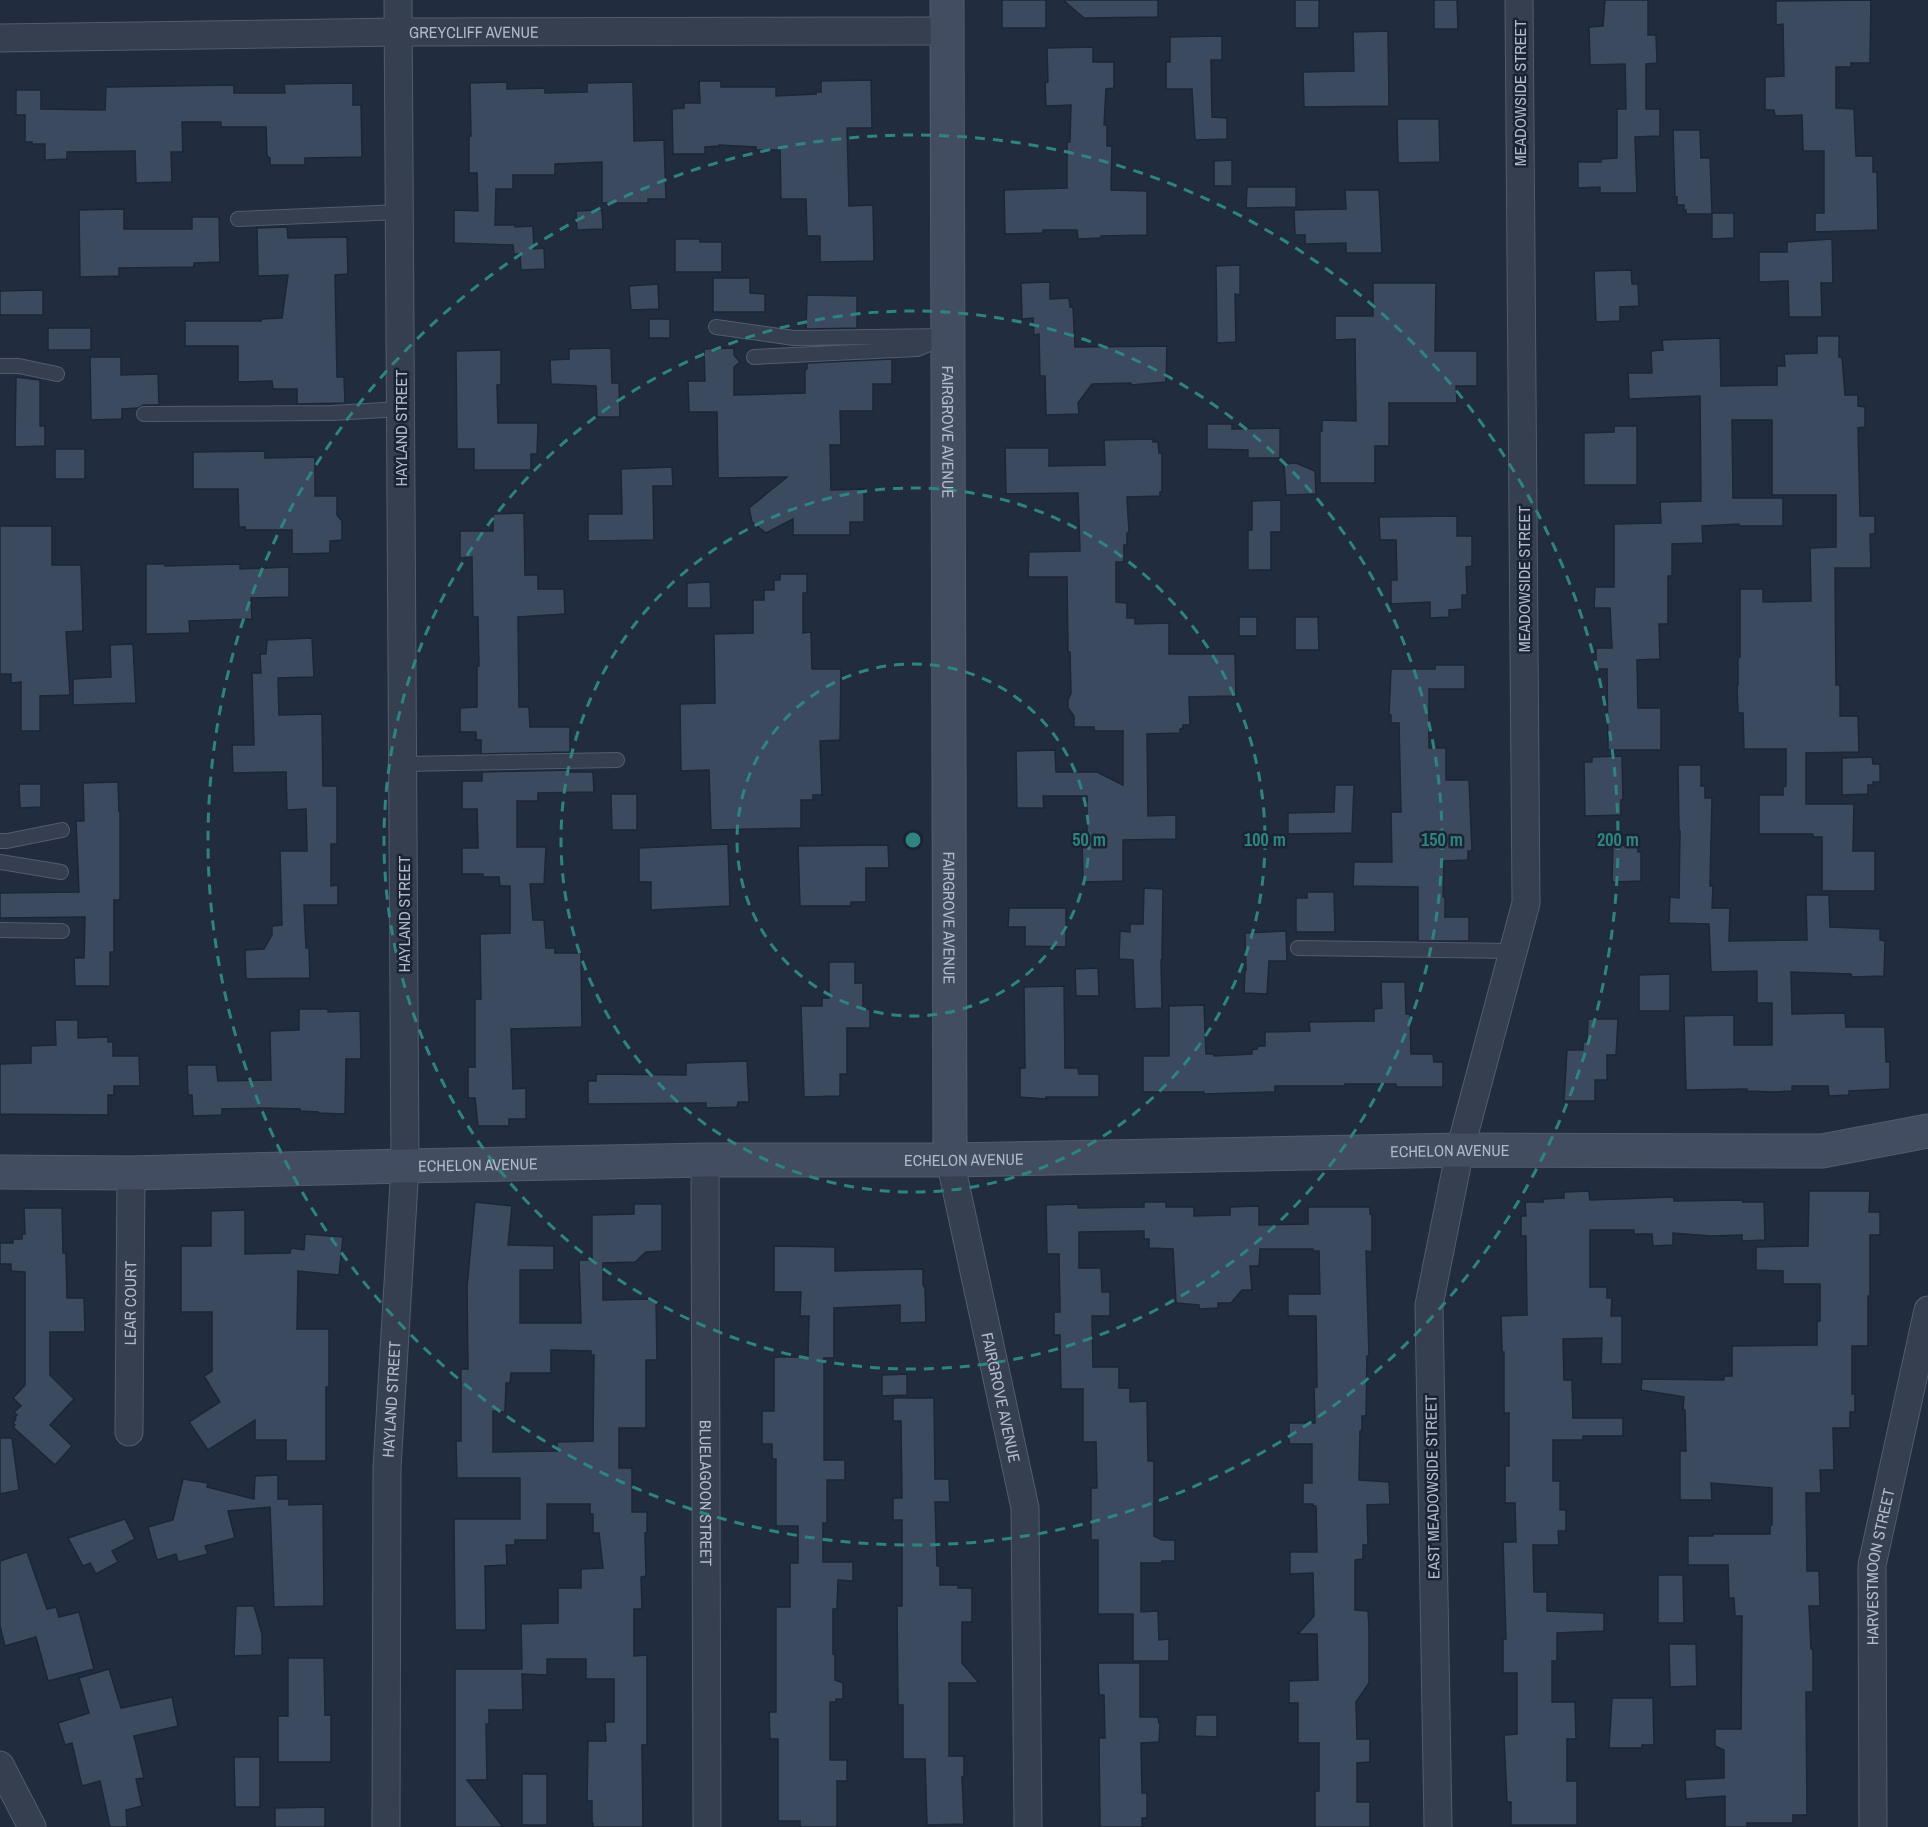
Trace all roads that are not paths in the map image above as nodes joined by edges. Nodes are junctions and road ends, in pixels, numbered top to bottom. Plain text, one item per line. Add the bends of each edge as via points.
1 (398, 0) edge
2 (1519, 0) edge
3 (947, 16) edge
4 (399, 32) junction
5 (0, 38) edge
6 (400, 212) junction
7 (238, 219) dead end
8 (716, 327) dead end
9 (948, 336) junction
10 (754, 357) dead end
11 (0, 366) edge
12 (57, 374) dead end
13 (401, 409) junction
14 (144, 414) dead end
15 (617, 760) dead end
16 (403, 764) junction
17 (62, 830) dead end
18 (0, 841) edge
19 (0, 862) edge
20 (61, 872) dead end
21 (0, 930) edge
22 (62, 931) dead end
23 (1298, 948) dead end
24 (1513, 951) junction
25 (1928, 1131) edge
26 (1460, 1150) junction
27 (705, 1160) junction
28 (950, 1160) junction
29 (405, 1166) junction
30 (0, 1172) edge
31 (131, 1173) junction
32 (1928, 1310) edge
33 (129, 1432) dead end
34 (0, 1766) edge
35 (32, 1827) edge
36 (386, 1827) edge
37 (707, 1827) edge
38 (1028, 1827) edge
39 (1438, 1827) edge
40 (1873, 1827) edge

1 - 4 street, HAYLAND STREET
2 - 24 street, MEADOWSIDE STREET via 1526,903
3 - 4 street, GREYCLIFF AVENUE
3 - 9 street, FAIRGROVE AVENUE
4 - 5 street, GREYCLIFF AVENUE
4 - 6 street, HAYLAND STREET
6 - 7 lane
6 - 13 street, HAYLAND STREET
8 - 9 lane via 794,338
9 - 10 lane via 917,349
9 - 28 street, FAIRGROVE AVENUE
11 - 12 lane
13 - 14 lane
13 - 16 street, HAYLAND STREET
15 - 16 lane
16 - 29 street, HAYLAND STREET
17 - 18 lane
19 - 20 lane
21 - 22 lane
23 - 24 lane
24 - 26 street, MEADOWSIDE STREET
25 - 26 street, ECHELON AVENUE via 1822,1151
26 - 28 street, ECHELON AVENUE
26 - 39 street, EAST MEADOWSIDE STREET via 1429,1305
27 - 28 street, ECHELON AVENUE
27 - 29 street, ECHELON AVENUE
27 - 37 street, BLUELAGOON STREET
28 - 38 street, FAIRGROVE AVENUE via 1025,1508
29 - 31 street, ECHELON AVENUE
29 - 36 street, HAYLAND STREET via 387,1468
30 - 31 street, ECHELON AVENUE
31 - 33 street, LEAR COURT
32 - 40 street, HARVESTMOON STREET via 1872,1564
34 - 35 street

